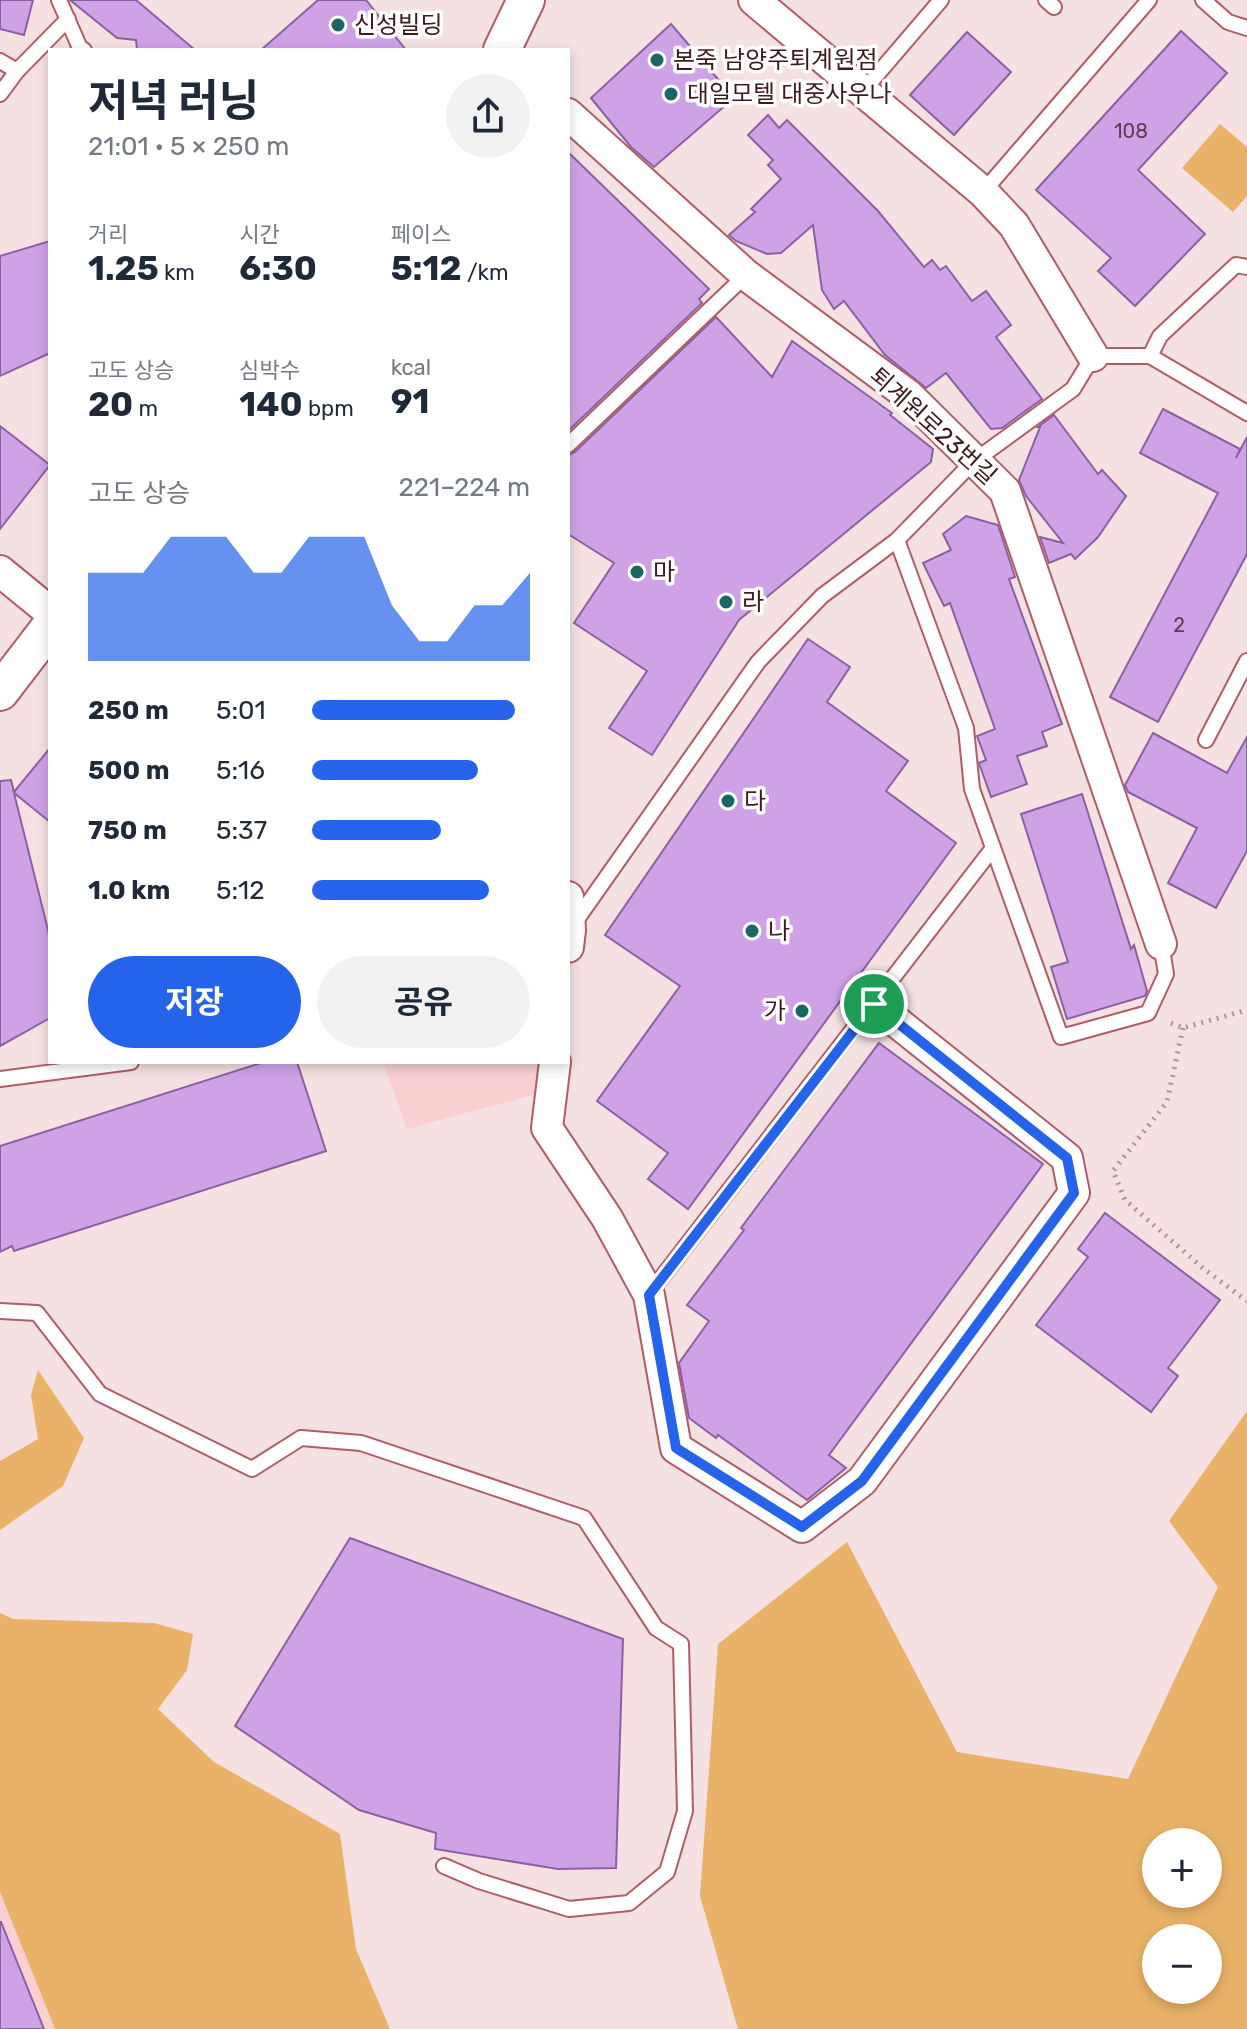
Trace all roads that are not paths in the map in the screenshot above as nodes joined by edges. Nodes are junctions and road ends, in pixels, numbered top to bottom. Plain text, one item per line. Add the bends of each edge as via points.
1 (59, 0) edge
2 (526, 0) edge
3 (754, 0) edge
4 (941, 0) edge
5 (1149, 0) edge
6 (1203, 0) edge
7 (68, 19) junction
8 (1247, 28) edge
9 (80, 48) edge
10 (503, 48) edge
11 (0, 61) edge
12 (17, 71) junction
13 (863, 91) junction
14 (0, 94) edge
15 (570, 116) edge
16 (983, 192) junction
17 (1247, 267) edge
18 (746, 275) junction
19 (1093, 356) junction
20 (1150, 356) junction
21 (1247, 413) edge
22 (570, 443) edge
23 (973, 462) junction
24 (897, 540) junction
25 (0, 571) edge
26 (48, 610) edge
27 (48, 630) edge
28 (1247, 661) edge
29 (0, 692) edge
30 (1206, 740) dead end
31 (993, 848) junction
32 (570, 938) edge
33 (1161, 944) joint
34 (874, 1004) junction
35 (116, 1064) edge
36 (555, 1064) edge
37 (0, 1079) edge
38 (649, 1295) junction
39 (0, 1311) edge
40 (444, 1866) dead end

1 - 7 lane
2 - 10 street
3 - 13 street
4 - 13 lane
5 - 16 lane
6 - 8 lane via 1228,22
7 - 9 lane
7 - 12 lane
11 - 12 lane
12 - 14 lane
13 - 16 street
15 - 18 street, 퇴계원로23번길
16 - 19 street via 1014,225
17 - 20 lane via 1236,265 1160,336
18 - 22 lane
18 - 23 street, 퇴계원로23번길 via 908,395
19 - 20 lane
19 - 23 lane via 1073,389
20 - 21 lane
23 - 24 lane
23 - 33 street, 퇴계원로23번길 via 1005,491
24 - 31 lane via 966,728 972,789
24 - 32 lane via 822,596 758,662
25 - 26 street
27 - 29 street
28 - 30 lane
31 - 33 lane via 1061,1037 1148,1013 1166,974
31 - 34 lane
34 - 38 lane
34 - 38 street via 1067,1158 1074,1193 862,1481 802,1527 676,1448
35 - 37 lane
36 - 38 street via 547,1128 607,1218
39 - 40 lane via 37,1313 100,1394 252,1469 301,1438 361,1443 584,1518 656,1628 681,1644 685,1811 667,1872 629,1903 569,1909

